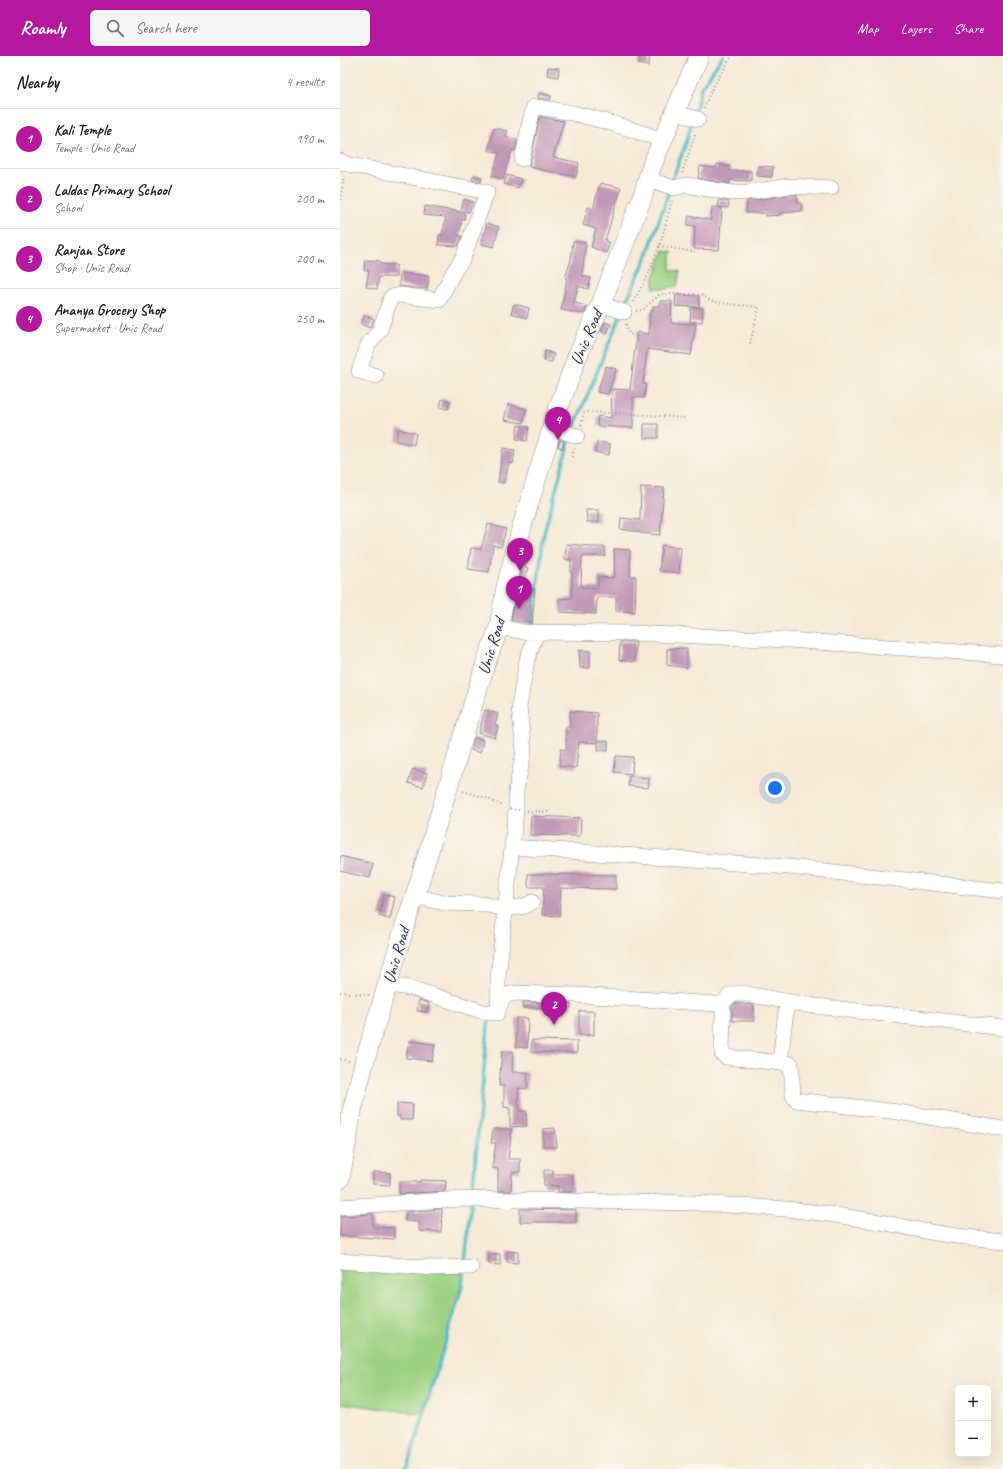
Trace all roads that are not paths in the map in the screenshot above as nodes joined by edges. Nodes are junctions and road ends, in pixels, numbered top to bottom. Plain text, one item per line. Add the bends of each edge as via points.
1 (698, 56) edge
2 (662, 140) junction
3 (522, 159) dead end
4 (343, 163) edge
5 (648, 179) junction
6 (830, 188) dead end
7 (376, 376) dead end
8 (499, 627) junction
9 (531, 632) junction
10 (1003, 655) edge
11 (512, 847) junction
12 (1003, 891) edge
13 (415, 896) junction
14 (532, 902) dead end
15 (502, 908) junction
16 (386, 991) junction
17 (787, 1002) junction
18 (721, 1004) junction
19 (493, 1012) junction
20 (1003, 1028) edge
21 (780, 1062) junction
22 (1003, 1129) edge
23 (340, 1179) edge
24 (340, 1207) edge
25 (1003, 1241) edge
26 (340, 1261) edge
27 (463, 1267) dead end

1 - 2 main road, Unic Road
2 - 3 street via 577,114 536,107 531,114
2 - 5 main road, Unic Road
4 - 7 street via 487,192 464,258 452,273 439,300 400,294 391,297 380,330 368,345 359,371
5 - 6 street via 670,187 686,185 732,192 752,192 789,186
5 - 8 main road, Unic Road via 620,310 577,357 557,412 565,432 535,479 506,587
8 - 9 street
8 - 13 main road, Unic Road via 485,665
9 - 10 street via 632,633 788,640
9 - 11 street via 519,707 524,751 516,791
11 - 12 street via 789,867
11 - 15 street
13 - 15 street
13 - 16 main road, Unic Road
14 - 15 street via 525,906
15 - 19 street via 498,978
16 - 19 street via 411,988
16 - 23 main road, Unic Road via 352,1111
17 - 18 street via 735,993
17 - 20 street
17 - 21 street
18 - 19 street via 514,993 504,996
18 - 21 street via 721,1050 724,1056
21 - 22 street via 790,1063 792,1066 793,1095 796,1100 898,1112
24 - 25 street via 464,1199 698,1203 837,1216 940,1234
26 - 27 street via 433,1268

